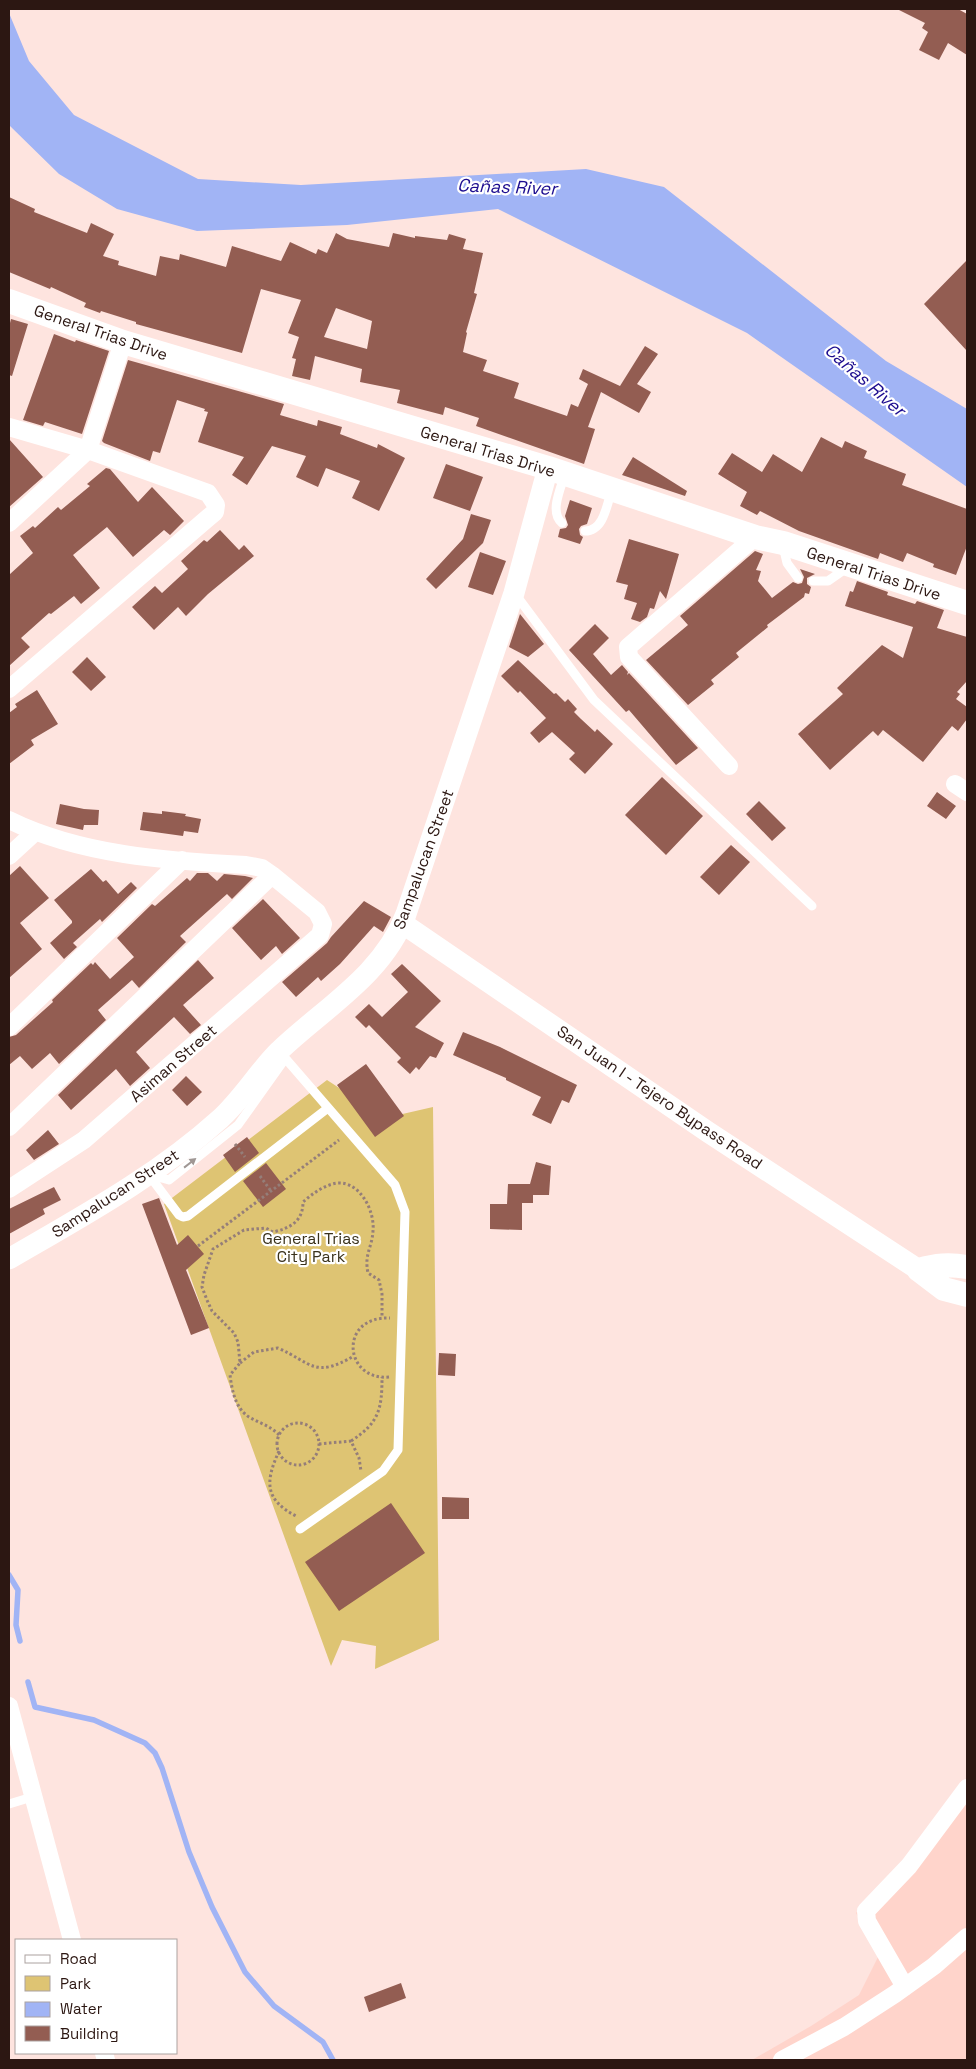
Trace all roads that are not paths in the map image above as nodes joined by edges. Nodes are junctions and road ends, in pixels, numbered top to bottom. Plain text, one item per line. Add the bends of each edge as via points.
1 (9, 301) edge
2 (123, 342) junction
3 (9, 427) edge
4 (88, 450) junction
5 (556, 471) junction
6 (612, 489) junction
7 (546, 510) junction
8 (9, 523) edge
9 (562, 523) dead end
10 (585, 531) dead end
11 (755, 537) junction
12 (783, 543) junction
13 (850, 565) junction
14 (798, 578) dead end
15 (813, 581) dead end
16 (514, 593) junction
17 (967, 603) edge
18 (9, 689) edge
19 (729, 766) dead end
20 (9, 820) edge
21 (34, 832) junction
22 (9, 856) edge
23 (182, 860) junction
24 (272, 875) junction
25 (812, 906) dead end
26 (402, 923) junction
27 (9, 1027) edge
28 (282, 1055) junction
29 (328, 1108) junction
30 (9, 1127) edge
31 (148, 1174) junction
32 (9, 1189) edge
33 (9, 1259) edge
34 (967, 1268) edge
35 (919, 1270) junction
36 (967, 1295) edge
37 (300, 1529) dead end
38 (9, 1706) edge
39 (967, 1788) edge
40 (32, 1797) junction
41 (9, 1804) edge
42 (967, 1937) edge
43 (72, 1939) edge
44 (905, 1987) junction
45 (782, 2060) edge

1 - 2 main road, General Trias Drive
2 - 4 street
2 - 5 main road, General Trias Drive
3 - 4 street
4 - 8 street
4 - 18 street via 208,493 216,505 215,512
5 - 6 main road, General Trias Drive
5 - 7 street, Sampalucan Street
6 - 10 lane via 600,525
6 - 11 main road, General Trias Drive
7 - 9 lane
7 - 16 street, Sampalucan Street
11 - 12 main road, General Trias Drive
11 - 19 street via 628,647 627,652
12 - 13 main road, General Trias Drive
12 - 14 lane via 787,563
13 - 15 lane via 828,581
13 - 17 main road, General Trias Drive
16 - 25 lane via 594,700
16 - 26 street, Sampalucan Street
20 - 21 street
21 - 22 street
21 - 23 street via 106,852
23 - 24 street via 254,866
23 - 27 street
24 - 30 street
24 - 32 street, Asiman Street via 317,912 323,924 320,934 84,1140
26 - 28 street, Sampalucan Street via 380,959
26 - 35 street, San Juan I - Tejero Bypass Road via 708,1132
28 - 29 lane
28 - 31 street, Sampalucan Street via 220,1119
29 - 31 lane via 188,1216 179,1215
29 - 37 lane via 395,1185 405,1212 398,1450 383,1471
31 - 33 street, Sampalucan Street
34 - 35 main road via 937,1264
35 - 36 main road via 944,1289
38 - 40 street
39 - 44 street via 910,1866 866,1911 867,1921
40 - 41 lane
40 - 43 street
42 - 44 street
44 - 45 street via 844,2027

